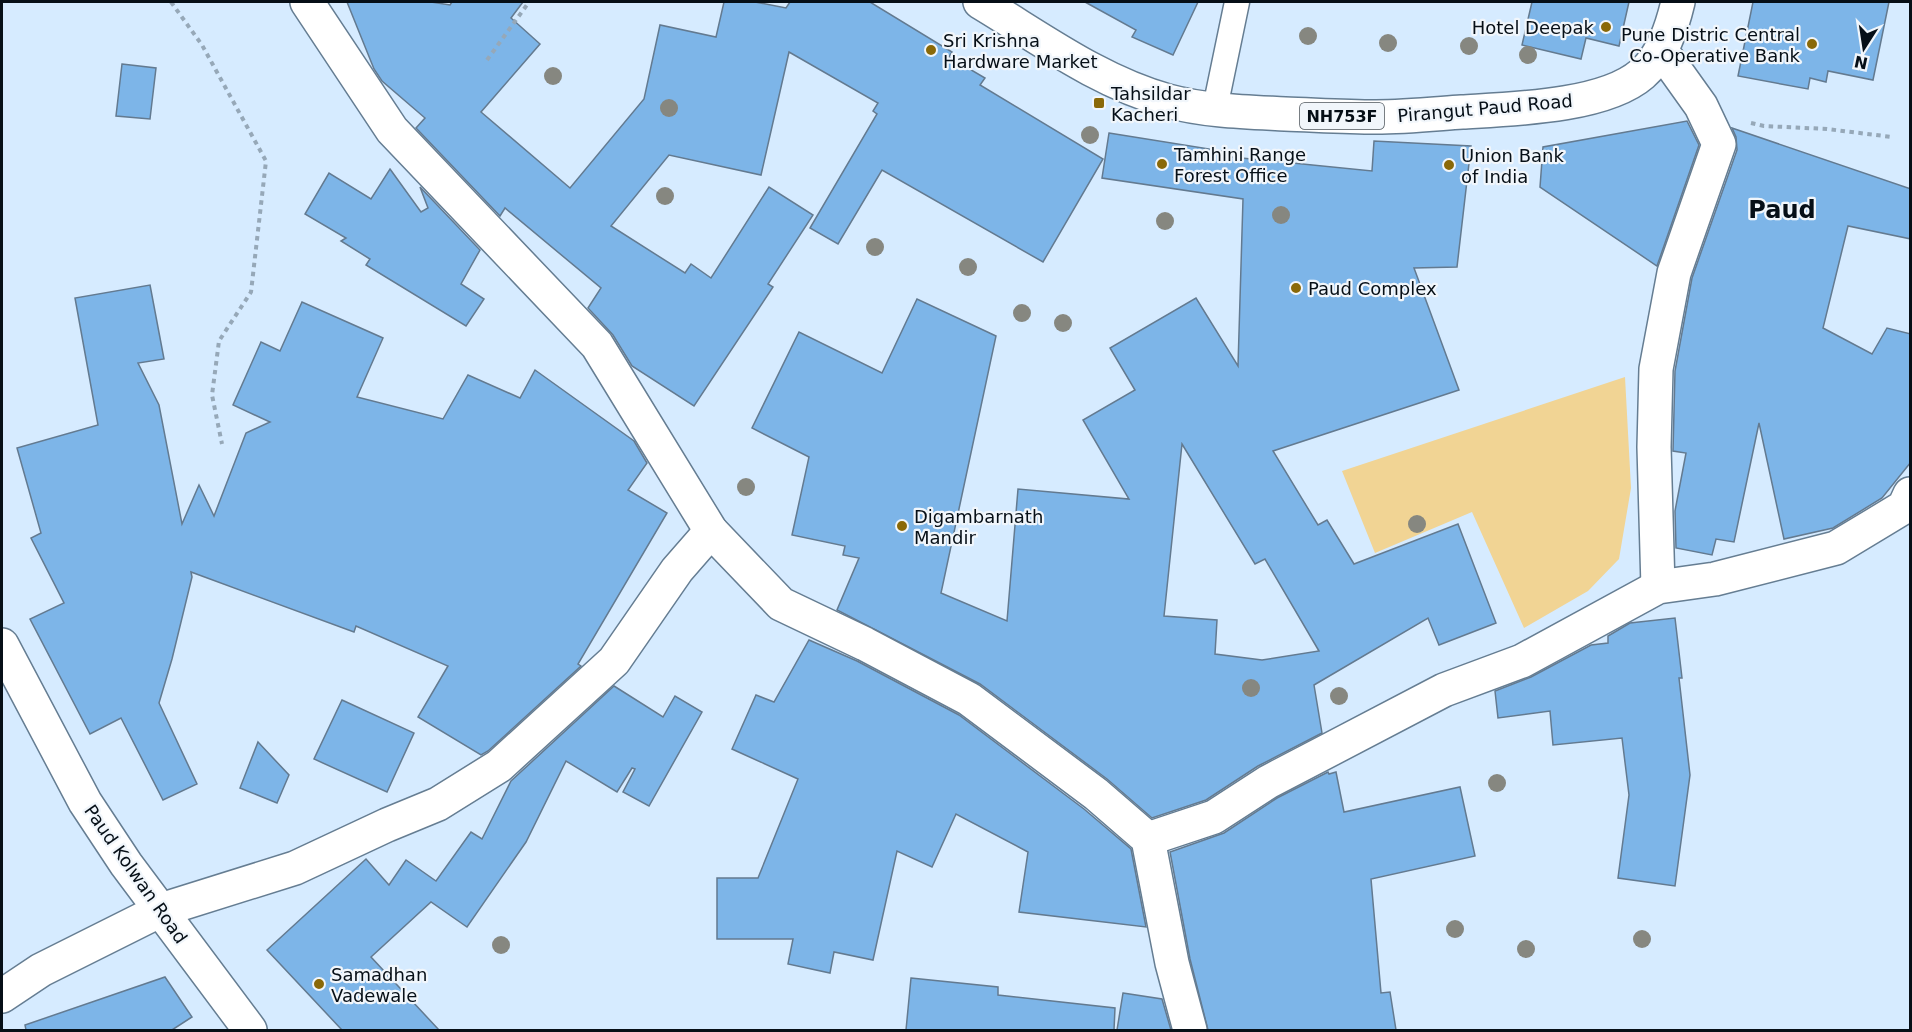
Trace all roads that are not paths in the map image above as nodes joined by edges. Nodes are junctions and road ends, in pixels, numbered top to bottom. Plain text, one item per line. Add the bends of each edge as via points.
1 (307, 2) edge
2 (980, 2) edge
3 (1237, 2) edge
4 (1678, 2) edge
5 (1661, 50) junction
6 (1215, 108) junction
7 (1908, 505) edge
8 (711, 531) junction
9 (1658, 586) junction
10 (2, 645) edge
11 (1148, 839) junction
12 (161, 910) junction
13 (2, 996) edge
14 (250, 1030) edge
15 (1190, 1030) edge

1 - 8 street via 392,130 597,345
2 - 6 street, Pirangut Paud Road / NH753F via 1122,86 1170,101
3 - 6 lane
4 - 5 street, Pirangut Paud Road / NH753F
5 - 6 street, Pirangut Paud Road / NH753F via 1642,74 1617,88 1585,99 1522,108 1377,117
5 - 9 street via 1706,114 1719,144 1674,273 1656,369
7 - 9 street via 1836,548 1715,579
8 - 11 street via 781,604 969,699 1096,794
8 - 12 street via 677,570 614,662 499,766 438,804 295,867
9 - 11 street via 1522,661 1444,690 1268,782 1214,817
10 - 12 street, Paud Kolwan Road via 85,802
11 - 15 street via 1172,963
12 - 13 street via 41,970
12 - 14 street, Paud Kolwan Road

